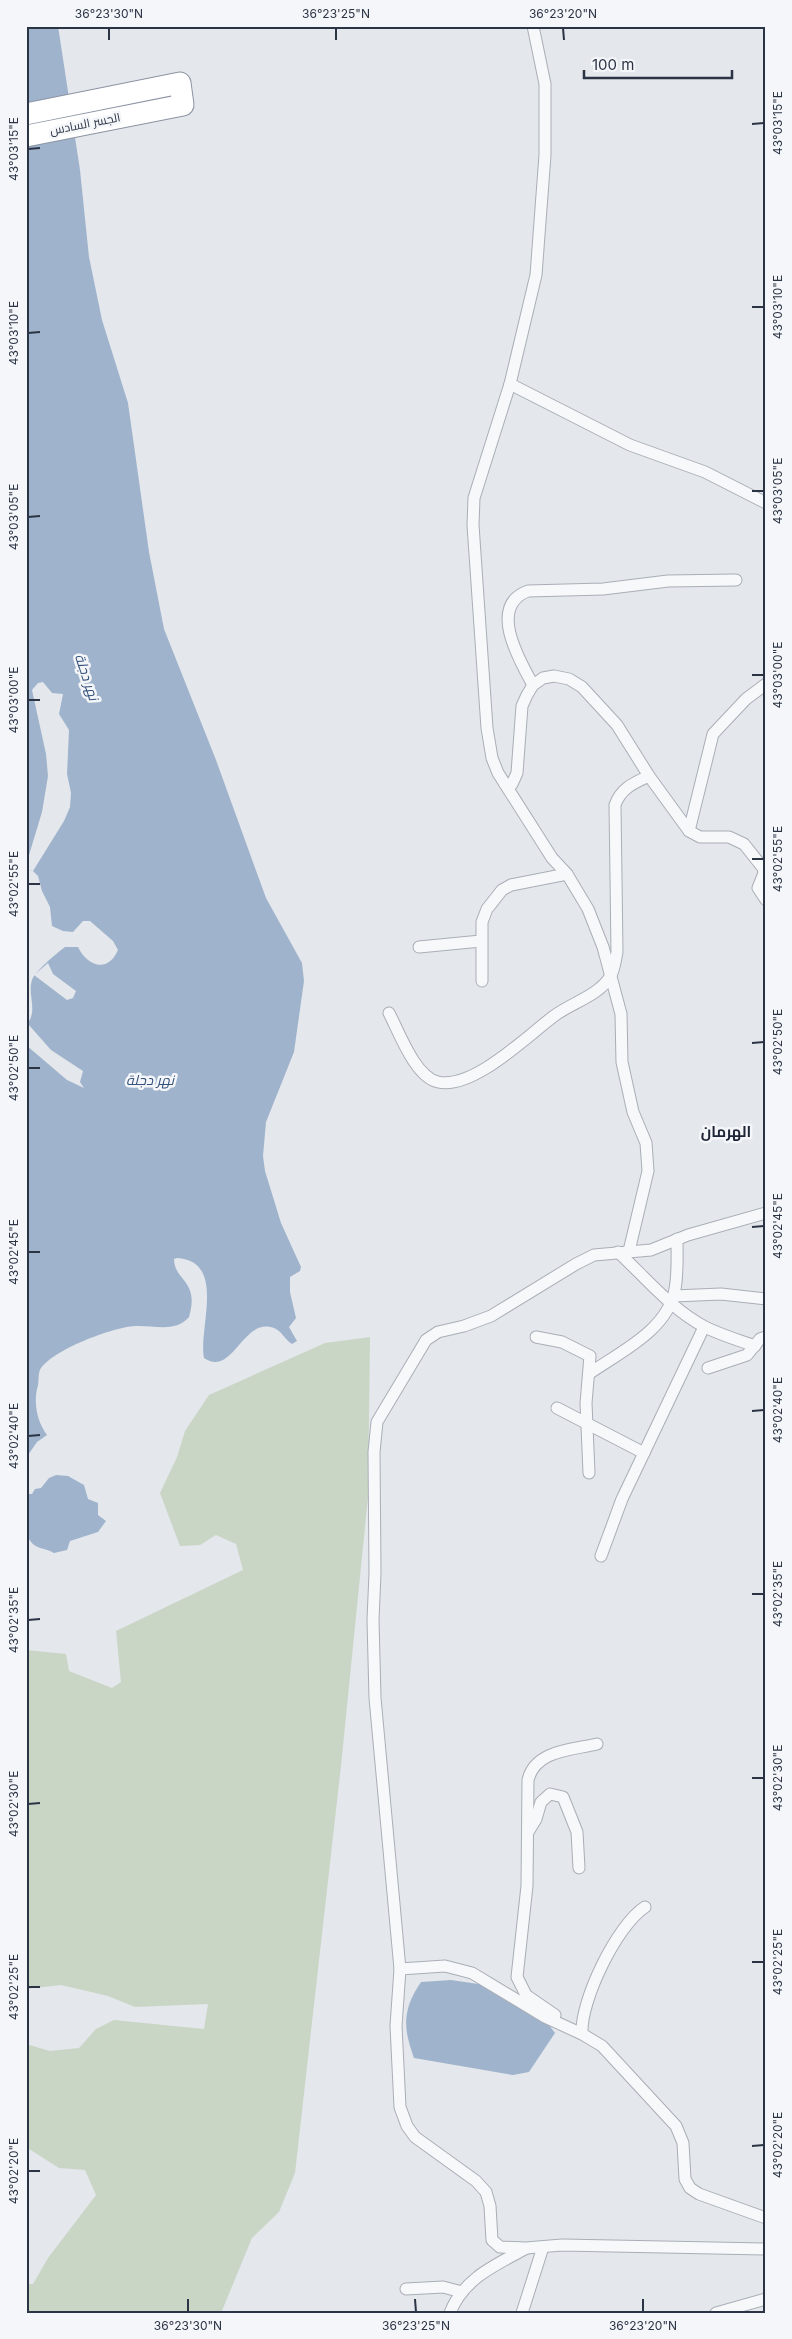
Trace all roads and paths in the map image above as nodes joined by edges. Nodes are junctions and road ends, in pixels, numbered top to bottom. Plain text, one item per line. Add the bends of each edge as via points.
1 (533, 26) edge
2 (26, 114) edge
3 (26, 136) edge
4 (510, 384) junction
5 (766, 504) edge
6 (736, 580) dead end
7 (766, 684) edge
8 (533, 685) junction
9 (649, 776) junction
10 (505, 784) junction
11 (689, 831) junction
12 (567, 874) junction
13 (766, 900) edge
14 (481, 941) junction
15 (419, 947) dead end
16 (610, 977) junction
17 (482, 982) dead end
18 (389, 1013) dead end
19 (766, 1213) edge
20 (677, 1239) junction
21 (624, 1251) junction
22 (672, 1299) junction
23 (766, 1299) edge
24 (704, 1327) junction
25 (536, 1337) dead end
26 (766, 1337) edge
27 (755, 1346) junction
28 (708, 1368) dead end
29 (590, 1373) junction
30 (557, 1408) dead end
31 (587, 1424) junction
32 (644, 1453) junction
33 (589, 1472) dead end
34 (600, 1556) dead end
35 (597, 1744) dead end
36 (527, 1834) junction
37 (580, 1868) dead end
38 (644, 1907) dead end
39 (400, 1969) junction
40 (577, 2031) junction
41 (766, 2218) edge
42 (543, 2246) junction
43 (526, 2248) junction
44 (766, 2249) edge
45 (406, 2289) dead end
46 (462, 2292) junction
47 (766, 2299) edge
48 (450, 2313) edge
49 (522, 2313) edge
50 (716, 2313) edge

1 - 4 street via 545,84 545,155 536,275
2 - 3 highway, الجسر السادس via 180,83 183,105
4 - 5 street via 630,445 705,472
4 - 10 street via 474,498 473,525 488,736 492,758
6 - 8 street via 668,580 519,595 512,602 510,634 512,646
7 - 11 street via 746,699 713,734
8 - 9 street via 554,676 569,679 582,687 617,725
8 - 10 street via 522,706 515,780 512,784
9 - 11 street
9 - 16 street via 629,785 618,796 615,805 616,952
10 - 12 street via 552,858
11 - 13 street via 700,837 729,837 744,844 763,868 758,888
12 - 14 street via 511,885 502,890 484,916
12 - 16 street via 596,927
14 - 15 street
14 - 17 street
16 - 18 street via 600,988 554,1015 492,1064 448,1083 431,1079 418,1068
16 - 21 street via 620,1014 622,1062 634,1112 646,1143 648,1171
19 - 20 street
20 - 21 street via 651,1250
20 - 22 street
21 - 22 street
21 - 39 street via 584,1259 491,1316 431,1335 377,1422 372,1620 375,1698
22 - 23 street via 721,1294
22 - 24 street
22 - 29 street via 662,1319 648,1332
24 - 27 street
24 - 32 street
25 - 29 street via 554,1339 588,1353
26 - 27 street
27 - 28 street via 747,1355
29 - 31 street
30 - 31 street
31 - 32 street
31 - 33 street
32 - 34 street
35 - 36 street via 550,1755 533,1767 528,1780
36 - 37 street via 544,1797 550,1794 563,1797 577,1832
36 - 40 street via 526,1894 517,1977 526,1995
38 - 40 street via 625,1924 588,1997
39 - 40 street via 445,1966 472,1973 550,2019
39 - 43 street via 396,2026 403,2118 425,2146 476,2181 486,2192 495,2244
40 - 41 street via 610,2054 676,2126 683,2143 685,2179 690,2188
42 - 43 street
42 - 44 street
42 - 49 street
43 - 46 street via 480,2274
45 - 46 street via 443,2288
46 - 48 street
47 - 50 street

